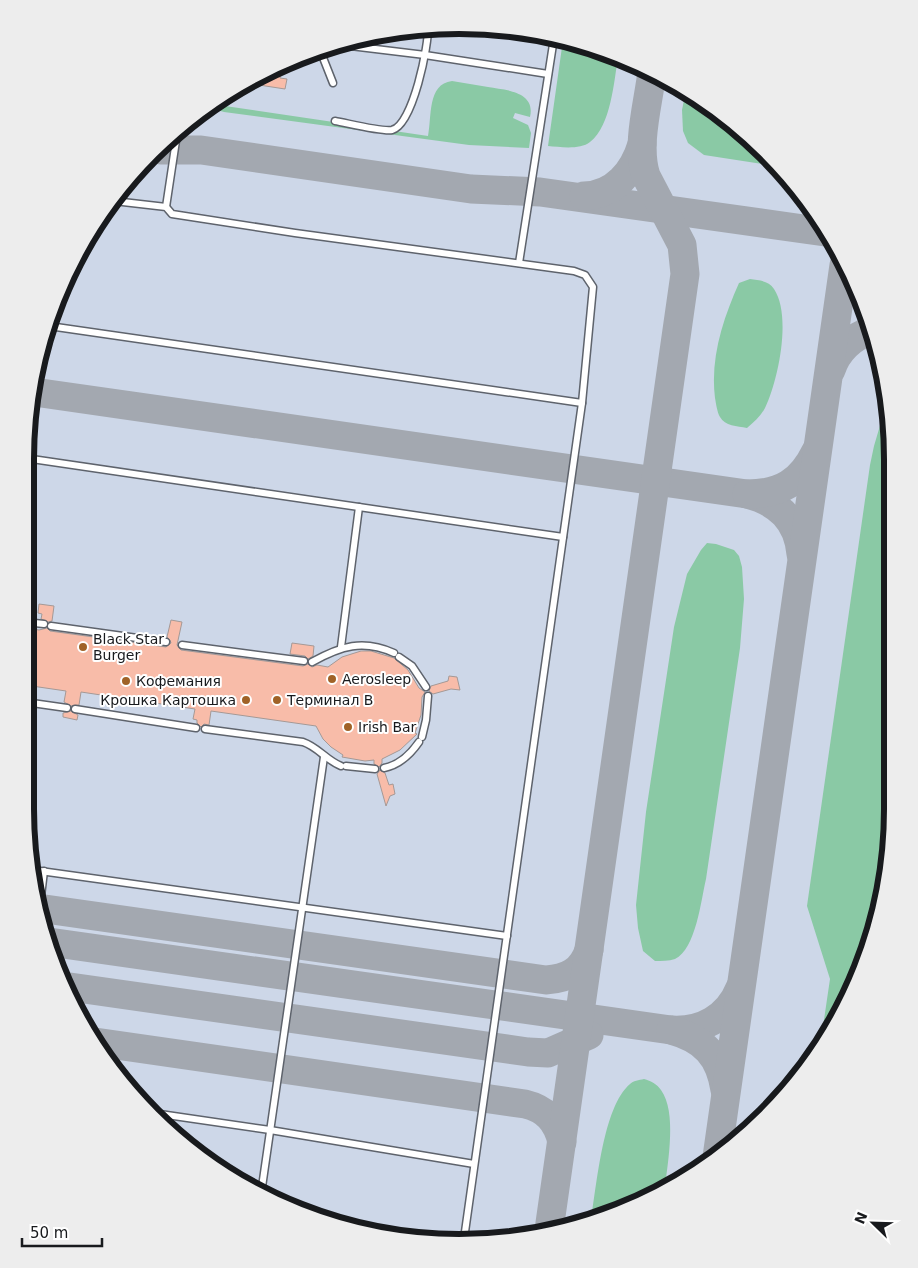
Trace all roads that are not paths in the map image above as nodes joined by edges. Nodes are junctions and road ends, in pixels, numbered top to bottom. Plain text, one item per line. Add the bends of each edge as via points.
1 (427, 35) edge
2 (553, 44) edge
3 (355, 47) edge
4 (425, 55) junction
5 (322, 56) edge
6 (548, 74) junction
7 (333, 83) dead end
8 (335, 120) dead end
9 (175, 143) edge
10 (121, 202) edge
11 (166, 207) junction
12 (519, 263) junction
13 (55, 327) edge
14 (582, 403) junction
15 (34, 459) edge
16 (360, 508) junction
17 (563, 537) junction
18 (34, 623) edge
19 (44, 624) dead end
20 (51, 626) dead end
21 (166, 642) dead end
22 (182, 645) dead end
23 (341, 647) junction
24 (304, 661) dead end
25 (312, 662) dead end
26 (426, 687) dead end
27 (428, 696) dead end
28 (34, 703) edge
29 (67, 708) dead end
30 (75, 709) dead end
31 (196, 728) dead end
32 (205, 729) dead end
33 (324, 757) junction
34 (384, 768) dead end
35 (375, 769) dead end
36 (38, 870) edge
37 (44, 871) junction
38 (42, 890) edge
39 (303, 907) junction
40 (507, 936) junction
41 (163, 1114) edge
42 (270, 1130) junction
43 (474, 1164) junction
44 (262, 1185) edge
45 (465, 1234) edge

1 - 4 lane
2 - 6 lane
3 - 4 lane
4 - 6 lane
4 - 8 lane via 410,106 396,128 386,130
5 - 7 lane
6 - 12 lane
9 - 11 lane
10 - 11 lane
11 - 12 lane via 172,214 216,221
12 - 14 lane via 574,271 585,275 591,282 593,291
13 - 14 lane
14 - 17 lane
15 - 16 lane
16 - 17 lane
16 - 23 lane
17 - 40 lane
18 - 19 lane
20 - 21 lane
22 - 24 lane
23 - 25 lane
23 - 26 lane via 374,645 397,655 412,666
27 - 34 lane via 420,739 404,759
28 - 29 lane
30 - 31 lane
32 - 33 lane via 303,742 313,746
33 - 35 lane via 344,766
33 - 39 lane
36 - 37 lane
37 - 38 lane
37 - 39 lane
39 - 40 lane
39 - 42 lane
40 - 43 lane
41 - 42 lane
42 - 43 lane
42 - 44 lane
43 - 45 lane

